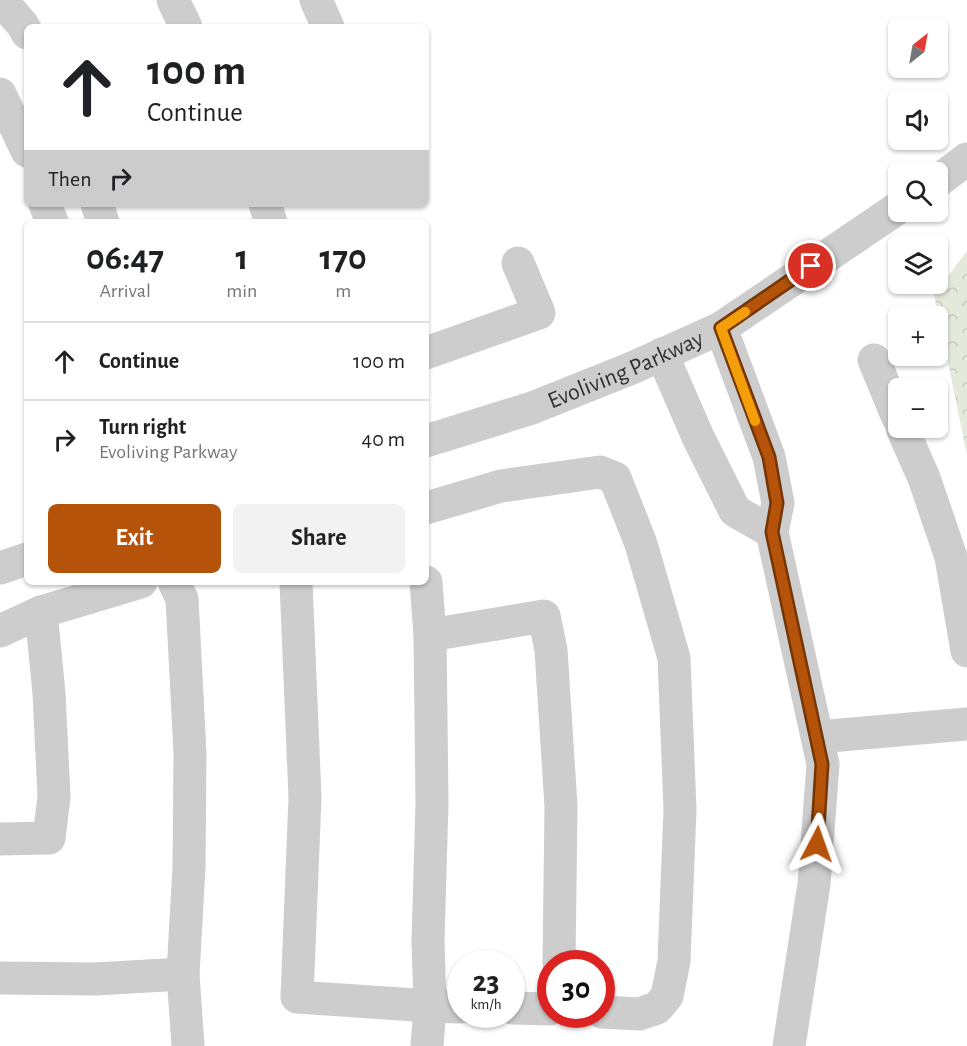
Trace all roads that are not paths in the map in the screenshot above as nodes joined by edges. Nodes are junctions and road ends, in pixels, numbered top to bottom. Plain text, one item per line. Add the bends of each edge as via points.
1 (1, 0) edge
2 (173, 0) edge
3 (316, 0) edge
4 (185, 24) edge
5 (327, 24) edge
6 (24, 28) edge
7 (0, 94) edge
8 (24, 145) edge
9 (967, 159) edge
10 (948, 173) edge
11 (888, 215) edge
12 (518, 263) dead end
13 (721, 328) junction
14 (429, 352) edge
15 (662, 354) junction
16 (874, 360) dead end
17 (888, 394) edge
18 (907, 438) edge
19 (429, 440) edge
20 (429, 507) edge
21 (772, 532) junction
22 (24, 560) edge
23 (0, 568) edge
24 (131, 585) edge
25 (175, 585) edge
26 (296, 585) edge
27 (426, 585) edge
28 (41, 612) junction
29 (0, 631) edge
30 (430, 635) junction
31 (967, 651) edge
32 (967, 724) edge
33 (818, 737) junction
34 (0, 839) edge
35 (559, 950) edge
36 (183, 974) junction
37 (0, 978) edge
38 (445, 1007) edge
39 (615, 1013) edge
40 (188, 1046) edge
41 (427, 1046) edge
42 (789, 1046) edge

1 - 6 street
2 - 4 street
3 - 5 street
7 - 8 street
9 - 10 street
11 - 13 street, Evoliving Parkway
12 - 14 street via 539,313
13 - 15 street, Evoliving Parkway
13 - 21 street via 769,457 777,503
15 - 19 street, Evoliving Parkway via 532,408
15 - 21 street via 735,511
16 - 17 street
18 - 31 street via 951,557
20 - 39 street via 501,486 600,472 615,478 642,544 674,658 680,810 674,961 667,996 657,1008 639,1014
21 - 33 street
22 - 23 street
24 - 28 street
25 - 36 street via 182,599 190,753
26 - 38 street via 305,797 297,997
27 - 30 street
28 - 29 street
28 - 34 street via 54,796 50,838
30 - 35 street via 544,616 551,650 561,806
30 - 38 street via 432,803 428,940
32 - 33 street
33 - 42 street via 822,764 814,884
36 - 37 street via 95,979
36 - 40 street
38 - 41 street

